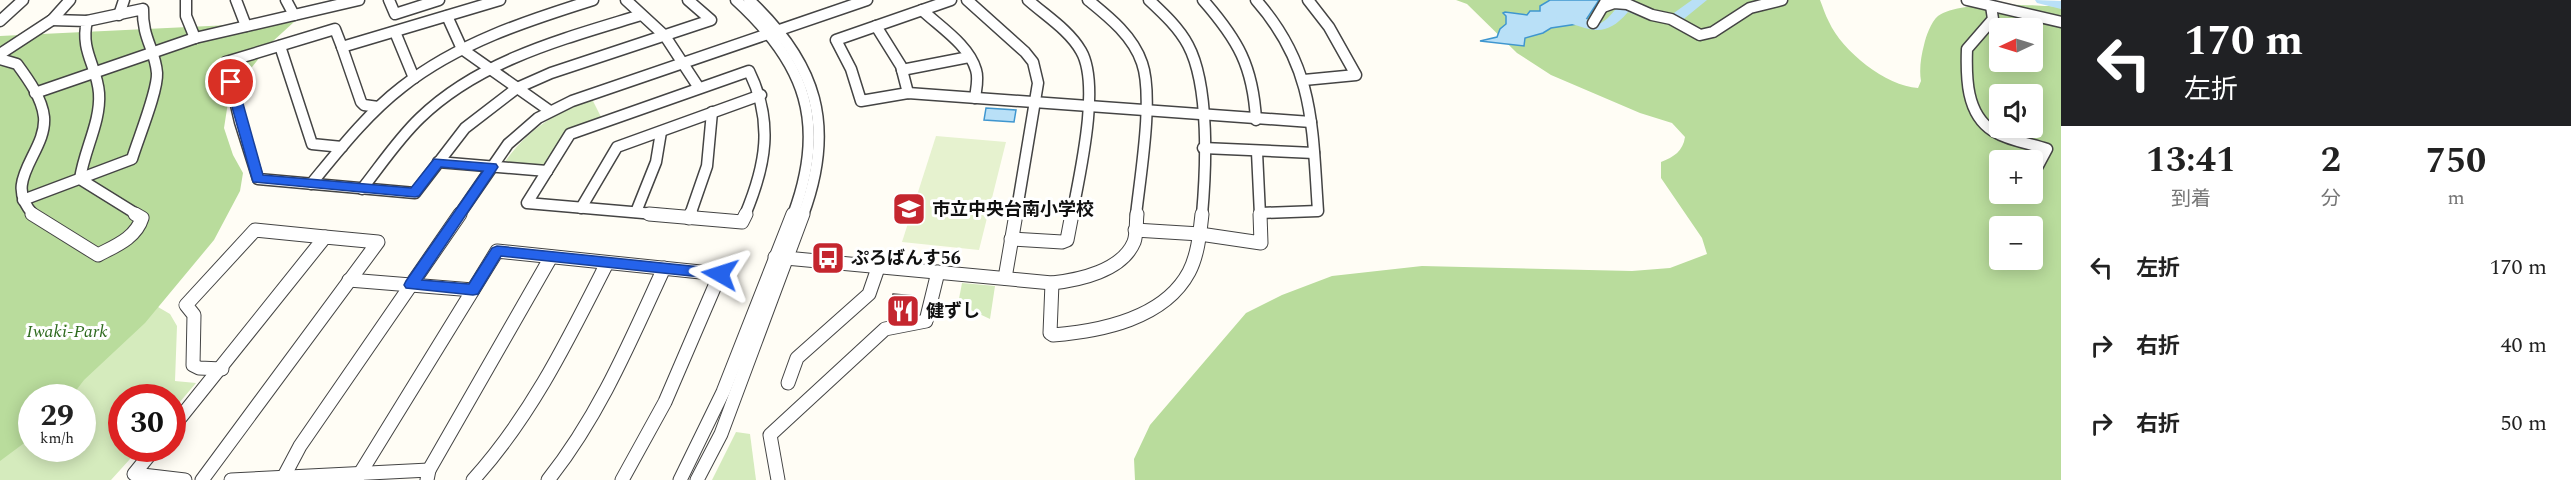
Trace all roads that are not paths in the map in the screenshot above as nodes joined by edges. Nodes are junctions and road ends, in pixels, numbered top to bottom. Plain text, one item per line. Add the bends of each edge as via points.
1 (23, 0) edge
2 (70, 0) edge
3 (124, 0) edge
4 (186, 0) edge
5 (236, 0) edge
6 (286, 0) edge
7 (359, 0) edge
8 (389, 0) edge
9 (439, 0) edge
10 (500, 0) edge
11 (593, 0) edge
12 (626, 0) edge
13 (688, 0) edge
14 (735, 0) edge
15 (748, 0) edge
16 (867, 0) edge
17 (951, 0) edge
18 (967, 0) edge
19 (1028, 0) edge
20 (1088, 0) edge
21 (1149, 0) edge
22 (1203, 0) edge
23 (1256, 0) edge
24 (1308, 0) edge
25 (1782, 0) edge
26 (1967, 0) edge
27 (342, 2) edge
28 (1605, 4) edge
29 (1991, 6) junction
30 (922, 10) junction
31 (119, 15) junction
32 (294, 15) junction
33 (641, 15) junction
34 (447, 16) junction
35 (52, 20) junction
36 (0, 21) edge
37 (87, 21) junction
38 (2061, 22) edge
39 (1593, 23) dead end
40 (246, 26) junction
41 (876, 26) junction
42 (776, 31) junction
43 (395, 32) junction
44 (665, 36) junction
45 (195, 38) junction
46 (280, 46) junction
47 (342, 47) junction
48 (462, 49) junction
49 (153, 52) junction
50 (0, 56) edge
51 (969, 57) junction
52 (683, 63) junction
53 (490, 68) junction
54 (902, 70) junction
55 (94, 73) junction
56 (414, 78) junction
57 (1304, 80) junction
58 (518, 88) junction
59 (699, 88) junction
60 (35, 93) junction
61 (908, 93) junction
62 (761, 95) junction
63 (975, 98) junction
64 (1035, 104) junction
65 (1089, 106) junction
66 (378, 107) junction
67 (550, 111) junction
68 (1145, 111) junction
69 (712, 112) junction
70 (1203, 116) junction
71 (1256, 120) junction
72 (1311, 122) junction
73 (661, 132) junction
74 (342, 147) junction
75 (1203, 148) junction
76 (1257, 152) junction
77 (1314, 153) junction
78 (2043, 156) edge
79 (438, 162) junction
80 (492, 167) junction
81 (547, 171) junction
82 (80, 179) junction
83 (311, 184) junction
84 (362, 189) junction
85 (23, 200) junction
86 (581, 208) junction
87 (636, 212) junction
88 (1261, 213) junction
89 (689, 218) junction
90 (1135, 230) junction
91 (1200, 234) junction
92 (326, 237) junction
93 (1011, 239) junction
94 (551, 257) junction
95 (781, 257) junction
96 (607, 263) junction
97 (879, 266) junction
98 (664, 268) junction
99 (938, 272) junction
100 (1005, 278) junction
101 (349, 280) junction
102 (1052, 283) junction
103 (411, 285) junction
104 (473, 290) junction
105 (222, 369) junction
106 (788, 383) dead end
107 (186, 411) edge
108 (144, 462) edge
109 (428, 475) edge
110 (132, 477) edge
111 (357, 477) edge
112 (282, 479) edge
113 (185, 480) edge
114 (201, 480) edge
115 (231, 480) edge
116 (473, 480) edge
117 (548, 480) edge
118 (622, 480) edge
119 (680, 480) edge
120 (697, 480) edge
121 (778, 480) edge

1 - 36 street
2 - 35 street
3 - 31 street
4 - 45 street via 186,16
5 - 40 street
6 - 32 street
7 - 27 street
8 - 9 street via 396,14
10 - 34 street
11 - 48 street via 512,26
12 - 33 street
13 - 44 street via 711,20
14 - 42 street
15 - 42 street
16 - 42 street
17 - 30 street
18 - 64 street via 1033,62 1038,82
19 - 65 street via 1083,54 1090,74
20 - 68 street via 1118,27 1138,54 1144,73
21 - 70 street via 1171,20 1189,46 1199,78
22 - 71 street via 1241,49 1255,93
23 - 57 street via 1296,56
24 - 57 street via 1340,43 1356,75
25 - 28 street via 1750,8 1706,34 1694,33 1672,20 1622,3
26 - 29 street
27 - 32 street
28 - 39 street
29 - 38 street
29 - 78 street via 1993,19 1967,49 1975,110 1984,125 1995,132 2047,149
30 - 41 street
30 - 51 street
31 - 37 street
31 - 49 street via 143,9 143,28
32 - 40 street
33 - 44 street
33 - 53 street
34 - 43 street
34 - 48 street
35 - 37 street
35 - 50 street
37 - 55 street via 83,46
40 - 45 street
41 - 54 street
41 - 61 street via 836,40 861,101
42 - 52 street
42 - 95 street via 800,82 810,136 801,191
43 - 47 street
43 - 56 street
44 - 52 street
44 - 58 street via 551,73
45 - 49 street
46 - 47 street via 335,29
46 - 74 street via 312,144
46 - 83 street via 226,62 258,179
47 - 66 street via 361,102
48 - 53 street
48 - 56 street
49 - 55 street
49 - 82 street via 157,80 132,159
50 - 60 street via 17,64
51 - 54 street
51 - 63 street via 978,82
52 - 59 street
52 - 67 street
53 - 58 street
53 - 84 street via 420,118
54 - 61 street
55 - 60 street
55 - 82 street via 99,103 81,162
56 - 66 street
57 - 72 street
58 - 67 street
58 - 79 street via 473,120
59 - 62 street via 749,71
59 - 81 street via 570,134
60 - 85 street via 44,118 42,132 20,179
61 - 63 street
62 - 69 street
62 - 89 street via 766,134 764,163 742,222
63 - 64 street
64 - 65 street
64 - 93 street
65 - 68 street
65 - 93 street via 1067,240
66 - 74 street
67 - 80 street via 516,135
68 - 70 street
68 - 90 street
69 - 73 street
69 - 89 street via 712,148
70 - 71 street
70 - 75 street
71 - 72 street
72 - 77 street
73 - 86 street via 617,147
73 - 87 street via 656,162
74 - 83 street
75 - 76 street
75 - 91 street
76 - 77 street
76 - 88 street
77 - 88 street via 1318,211
79 - 80 street
79 - 84 street via 415,193
80 - 81 street
80 - 103 street
81 - 86 street via 527,203
82 - 85 street
82 - 85 street via 142,218 136,232 98,255 31,213
83 - 84 street
86 - 87 street
87 - 89 street
88 - 91 street via 1261,243
90 - 91 street
90 - 102 street via 1134,242 1111,268 1091,277
91 - 102 street via 1191,270 1172,296 1113,327 1087,333 1050,333
92 - 101 street via 378,242
92 - 105 street
92 - 105 street via 255,230 186,306 194,315 193,365
93 - 100 street
94 - 96 street
94 - 104 street via 497,251
94 - 109 street
95 - 97 street
95 - 119 street via 714,416
95 - 120 street via 721,434
96 - 98 street
96 - 116 street via 522,419
97 - 99 street
97 - 106 street via 870,294 797,358
98 - 117 street via 595,412
98 - 118 street via 720,274 665,402
99 - 100 street
99 - 121 street via 926,321 885,329 770,435
100 - 102 street
101 - 103 street
101 - 114 street
103 - 104 street
103 - 112 street via 300,446
104 - 111 street
105 - 107 street
108 - 110 street
109 - 111 street
110 - 113 street
111 - 112 street
112 - 115 street

